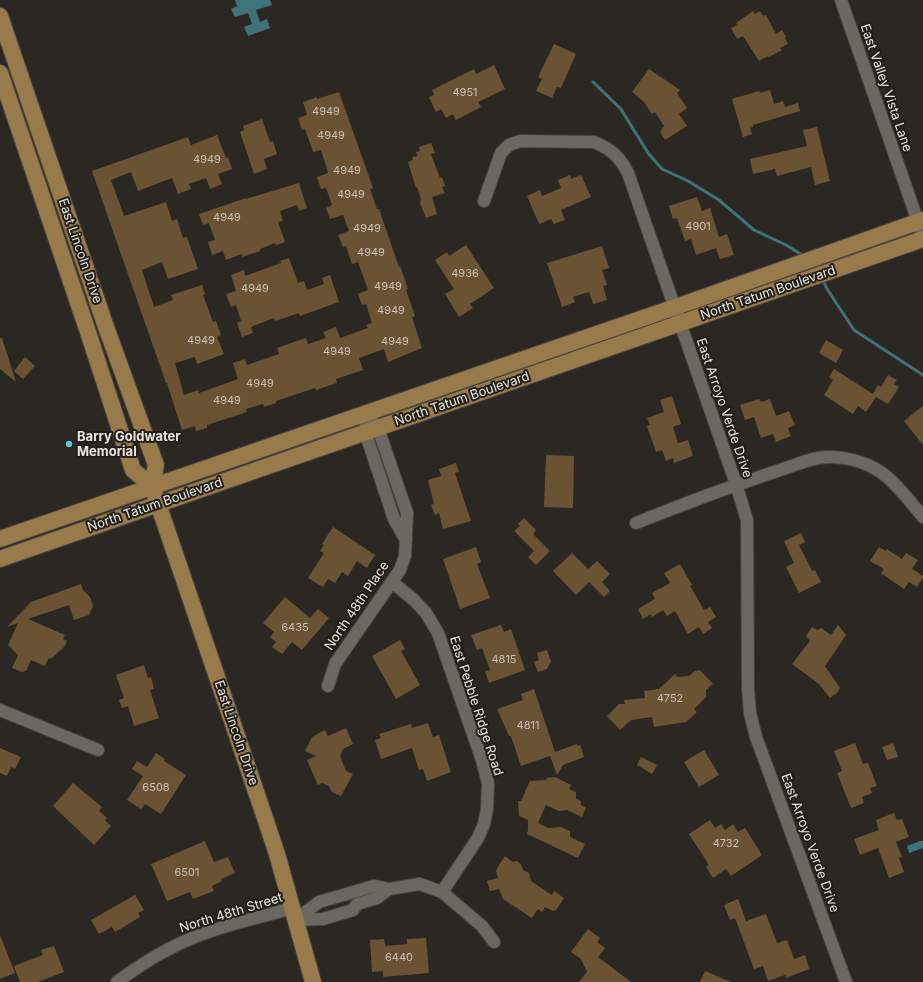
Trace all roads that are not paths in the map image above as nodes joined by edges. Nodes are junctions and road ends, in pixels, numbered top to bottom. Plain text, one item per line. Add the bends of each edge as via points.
1 (841, 0) edge
2 (0, 16) edge
3 (0, 73) edge
4 (484, 201) dead end
5 (922, 229) edge
6 (674, 308) junction
7 (680, 323) junction
8 (366, 413) junction
9 (372, 430) junction
10 (736, 484) junction
11 (152, 486) junction
12 (158, 504) junction
13 (923, 517) edge
14 (636, 523) dead end
15 (0, 539) edge
16 (0, 559) edge
17 (392, 582) junction
18 (328, 686) dead end
19 (0, 710) edge
20 (98, 750) dead end
21 (389, 889) junction
22 (354, 892) junction
23 (442, 892) junction
24 (357, 904) junction
25 (294, 914) junction
26 (494, 942) dead end
27 (116, 982) edge
28 (313, 982) edge
29 (846, 982) edge

1 - 5 street, East Valley Vista Lane
2 - 11 main road, East Lincoln Drive via 156,465
3 - 11 main road, East Lincoln Drive via 84,317 133,470
4 - 6 street, East Arroyo Verde Drive via 501,153 509,145 520,140 535,140 594,142 604,146 622,161 628,173
5 - 6 main road, North Tatum Boulevard
5 - 7 main road, North Tatum Boulevard
6 - 7 street, East Arroyo Verde Drive
6 - 8 main road, North Tatum Boulevard
7 - 9 main road, North Tatum Boulevard
7 - 10 street, East Arroyo Verde Drive
8 - 9 street, North 48th Place
8 - 11 main road, North Tatum Boulevard
9 - 12 main road, North Tatum Boulevard
9 - 17 street, North 48th Place via 394,519 407,542 400,570
10 - 13 street via 813,460 843,458 880,471
10 - 14 street
10 - 29 street, East Arroyo Verde Drive via 747,520 748,688 745,714 756,737
11 - 12 main road, East Lincoln Drive
11 - 15 main road, North Tatum Boulevard
12 - 16 main road, North Tatum Boulevard
12 - 25 main road, East Lincoln Drive via 261,805
17 - 18 street, North 48th Place via 335,664
17 - 23 street, East Pebble Ridge Road via 426,613 438,633 488,783 484,824 478,838
19 - 20 street
21 - 22 street, North 48th Street via 374,886
21 - 23 street, North 48th Street via 420,884
21 - 24 street, North 48th Street via 377,898
22 - 24 street
22 - 25 street, North 48th Street via 319,902
23 - 26 street, North 48th Street via 482,926
24 - 25 street, North 48th Street via 353,910 323,919
25 - 27 street, North 48th Street via 214,930 191,938 141,964
25 - 28 main road, East Lincoln Drive

